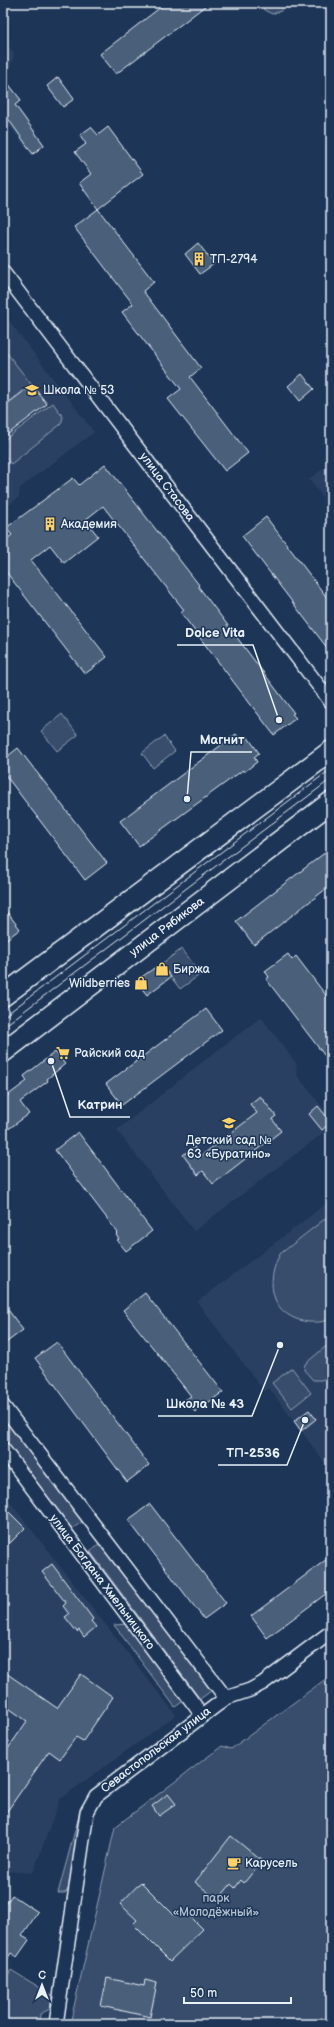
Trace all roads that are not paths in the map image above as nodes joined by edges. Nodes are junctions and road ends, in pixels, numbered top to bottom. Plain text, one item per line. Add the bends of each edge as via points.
1 (3, 272) edge
2 (331, 702) edge
3 (331, 750) edge
4 (331, 802) edge
5 (3, 996) edge
6 (3, 1052) edge
7 (3, 1406) edge
8 (3, 1449) edge
9 (331, 1632) edge
10 (226, 1698) junction
11 (202, 1715) junction
12 (56, 2024) edge

1 - 2 street, улица Стасова
3 - 5 main road
4 - 6 main road, улица Рябикова
7 - 10 street
8 - 11 street, улица Богдана Хмельницкого
9 - 10 street, Севастопольская улица via 263,1683
10 - 11 street, Севастопольская улица
11 - 12 street, Севастопольская улица via 103,1789 90,1804 73,1900

